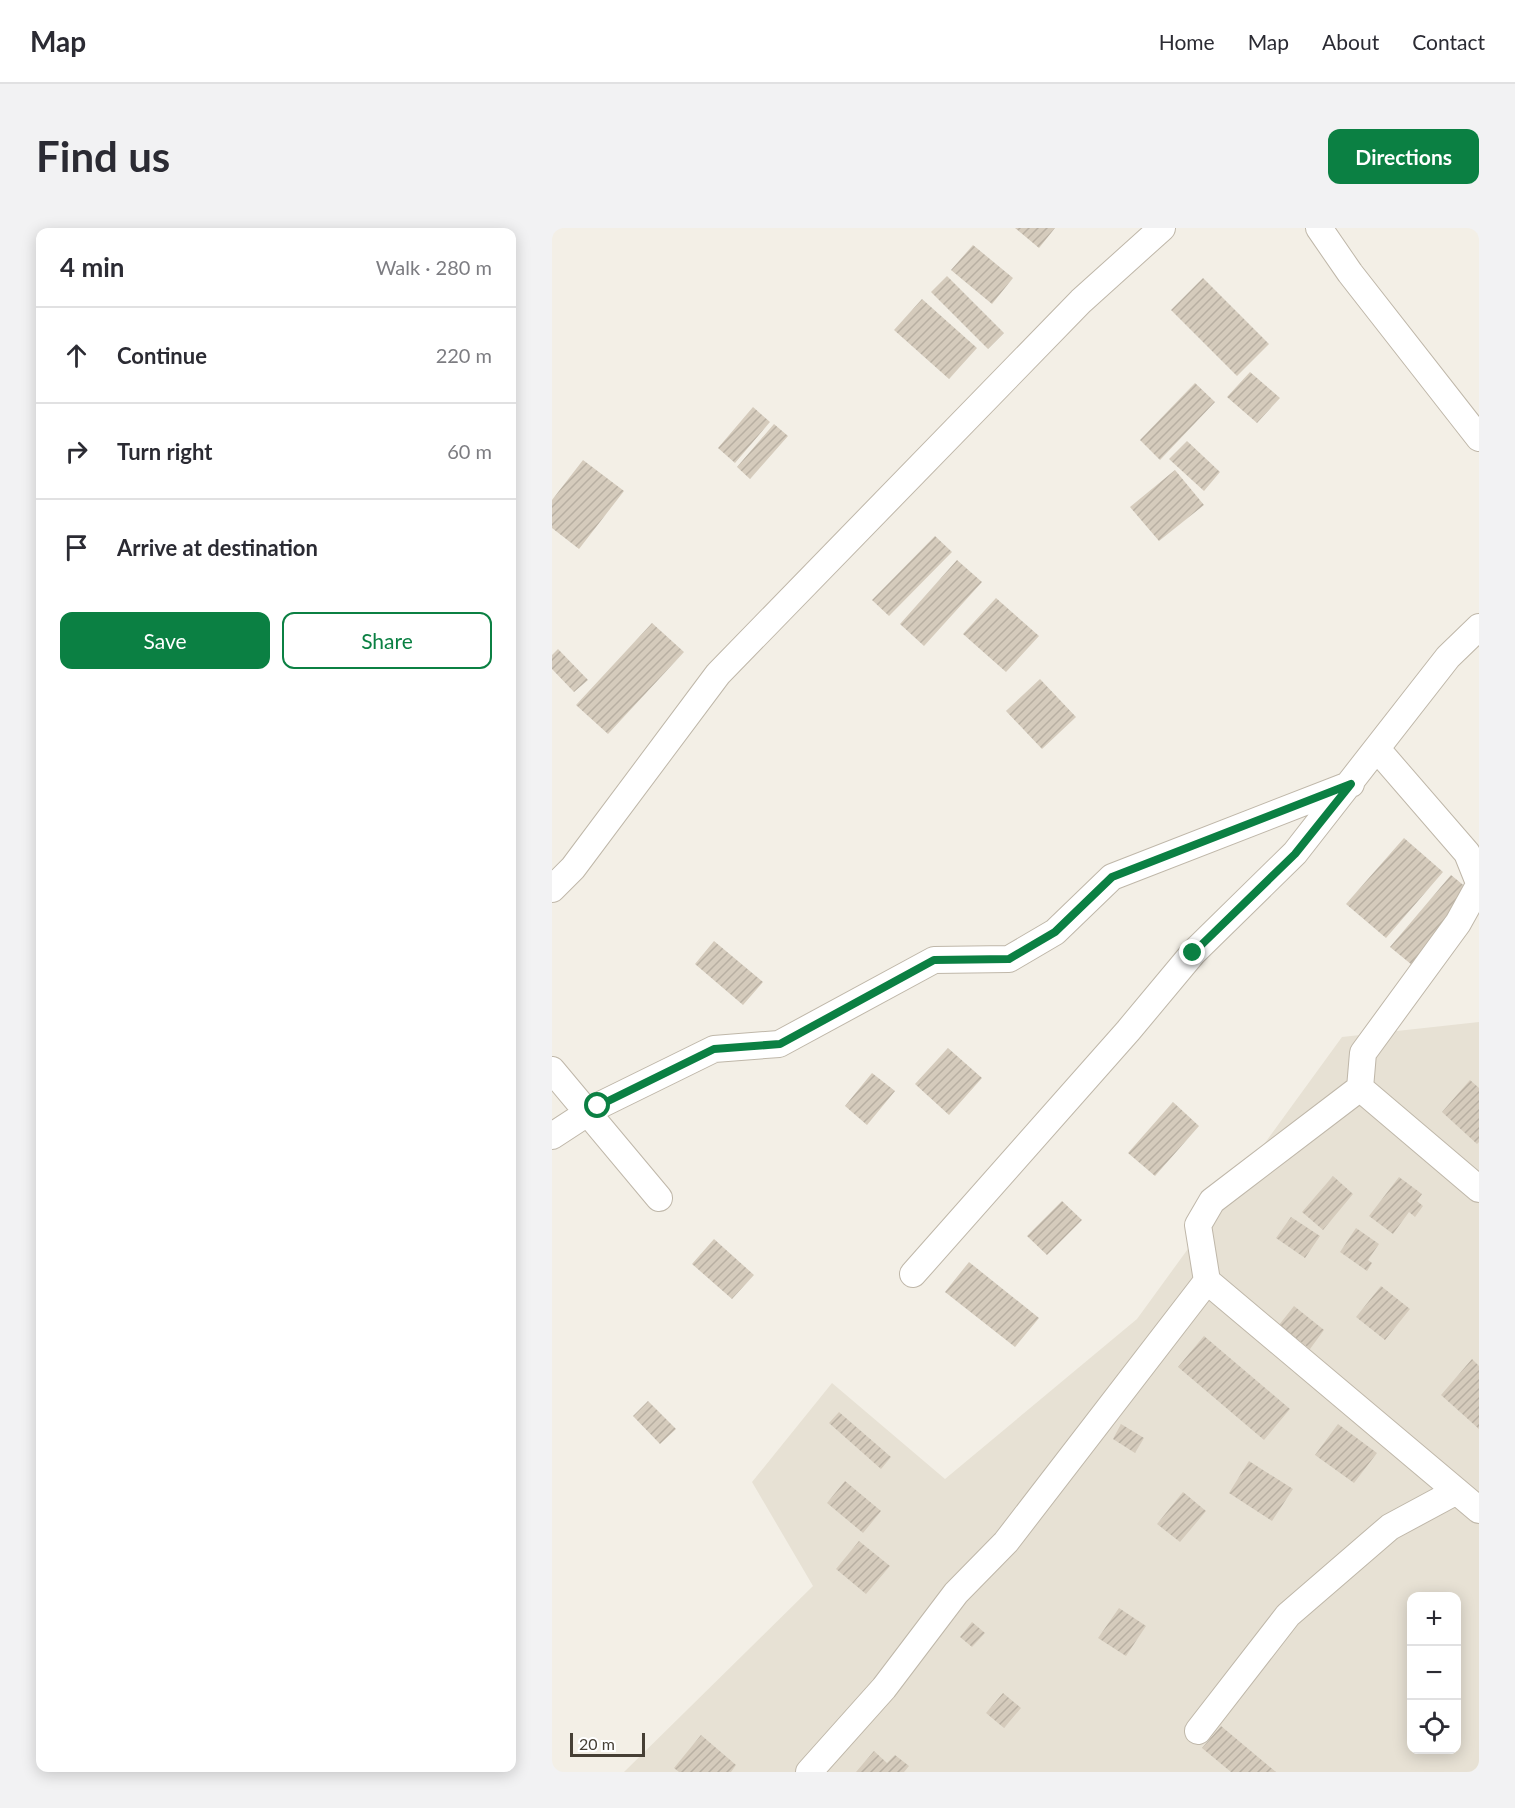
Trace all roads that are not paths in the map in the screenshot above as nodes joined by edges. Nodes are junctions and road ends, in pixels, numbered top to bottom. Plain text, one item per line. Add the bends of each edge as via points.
1 (1162, 228) edge
2 (1319, 228) edge
3 (1479, 438) edge
4 (1479, 627) edge
5 (1377, 749) junction
6 (1351, 784) junction
7 (1479, 884) edge
8 (552, 889) edge
9 (552, 1070) edge
10 (1360, 1088) junction
11 (587, 1113) junction
12 (552, 1136) edge
13 (1479, 1189) edge
14 (659, 1198) dead end
15 (913, 1274) dead end
16 (1207, 1281) junction
17 (1455, 1492) junction
18 (1479, 1510) edge
19 (1198, 1731) dead end
20 (809, 1772) edge

1 - 8 street via 1081,301 718,674 573,868
2 - 3 street
4 - 5 street via 1448,657
5 - 6 street
5 - 7 street via 1467,853
6 - 11 street via 1112,877 1055,932 1009,959 934,960 780,1044 714,1049
6 - 15 street via 1295,854 1193,953
7 - 10 street via 1458,922 1364,1053
9 - 11 street
10 - 13 street
10 - 16 street via 1212,1201 1198,1225
11 - 12 street
11 - 14 street
16 - 17 street
16 - 20 street via 1006,1542 956,1593 884,1688
17 - 18 street
17 - 19 street via 1390,1527 1288,1616

